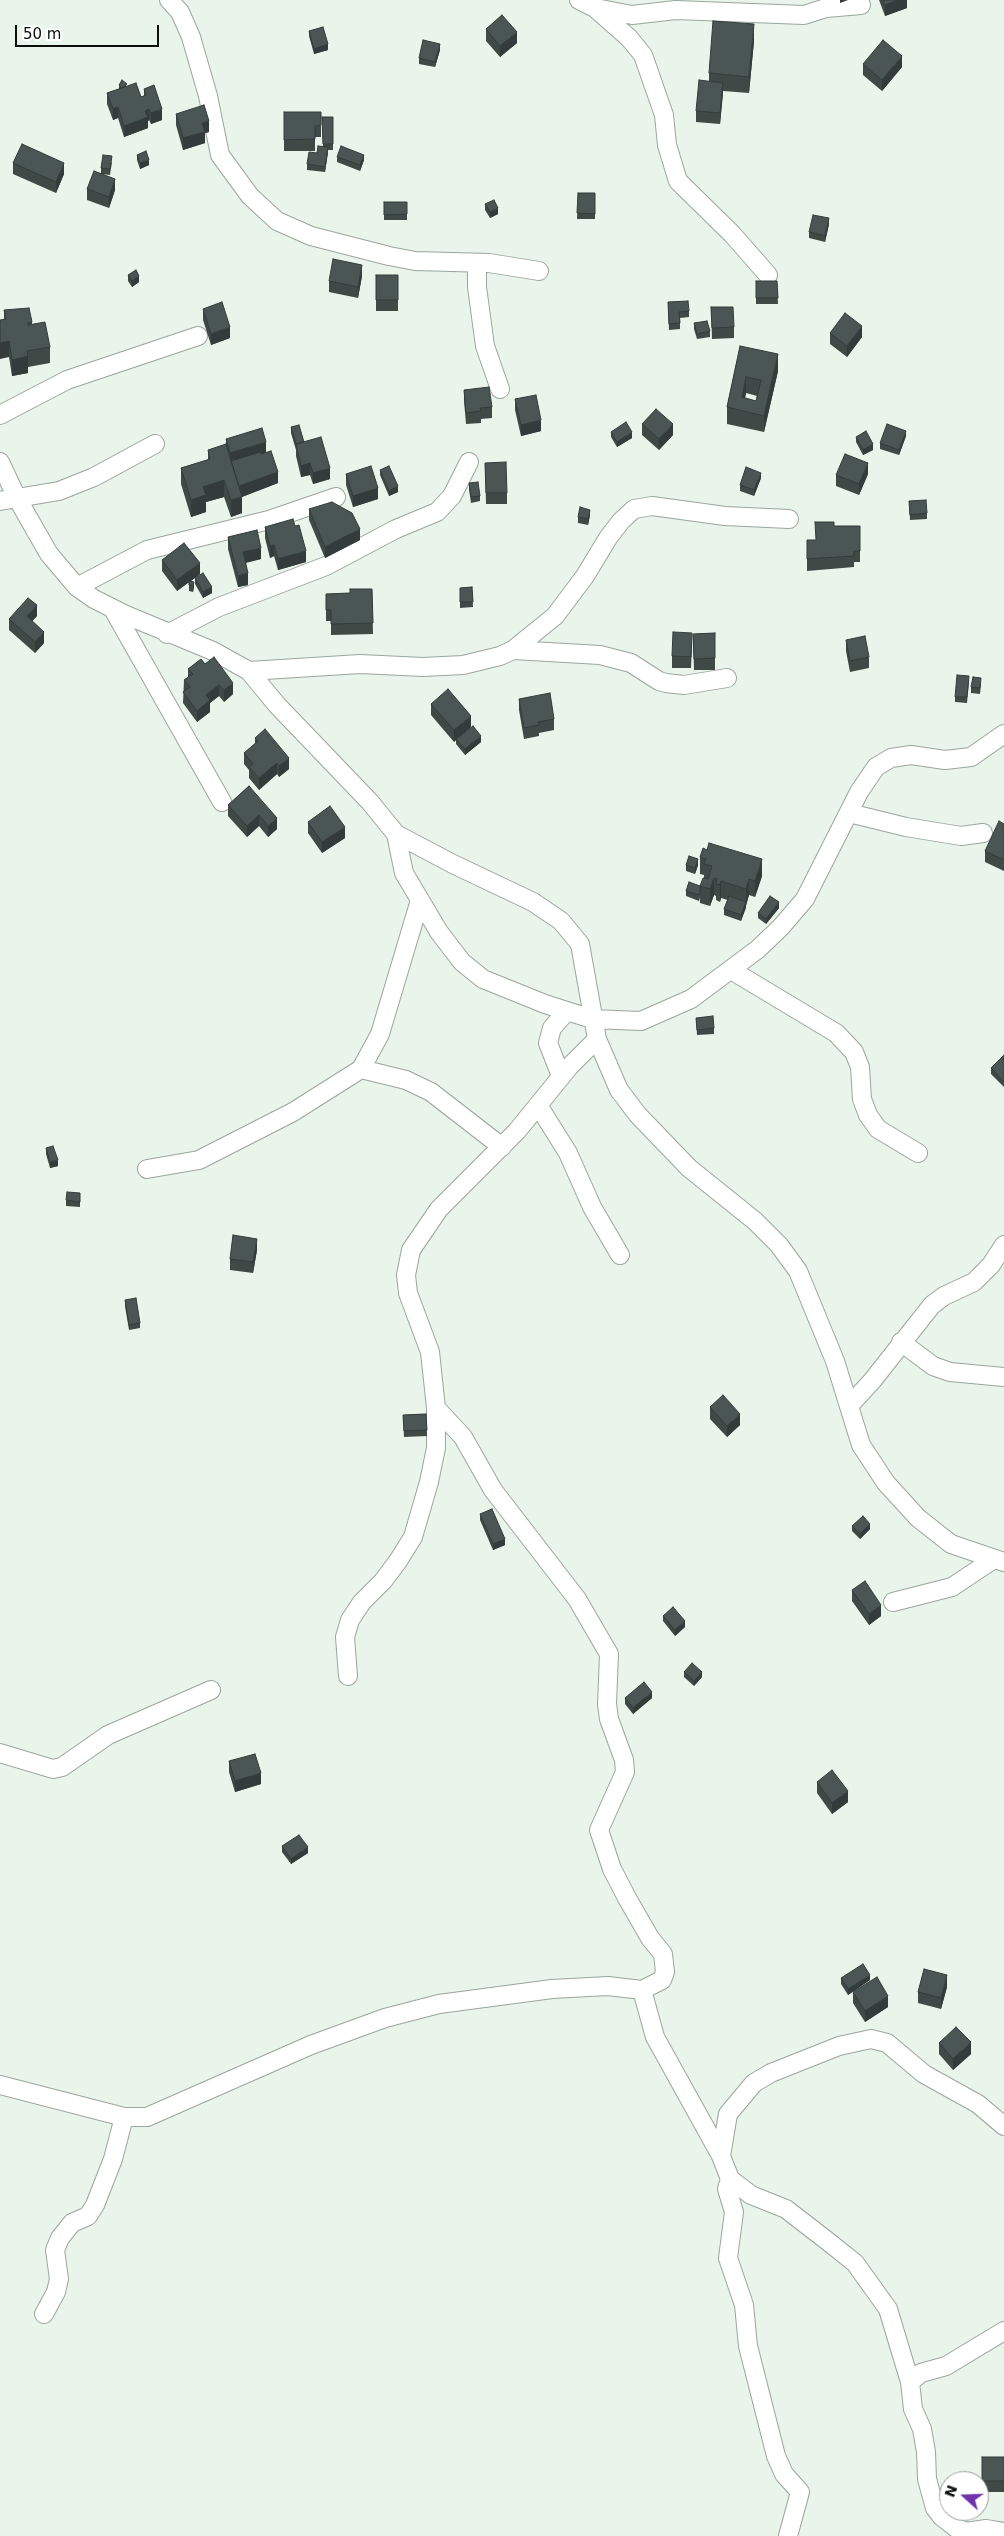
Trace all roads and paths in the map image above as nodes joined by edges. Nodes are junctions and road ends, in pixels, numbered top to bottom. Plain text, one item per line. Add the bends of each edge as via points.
1 (169, 0) edge
2 (579, 0) edge
3 (861, 5) dead end
4 (595, 8) junction
5 (477, 264) junction
6 (538, 271) dead end
7 (768, 275) dead end
8 (198, 336) dead end
9 (500, 389) dead end
10 (0, 415) edge
11 (155, 444) dead end
12 (0, 462) edge
13 (469, 462) dead end
14 (336, 497) dead end
15 (8, 500) edge
16 (789, 519) dead end
17 (77, 587) junction
18 (113, 609) junction
19 (167, 634) junction
20 (513, 650) junction
21 (250, 671) junction
22 (727, 678) dead end
23 (1004, 734) edge
24 (222, 802) dead end
25 (849, 813) junction
26 (983, 833) dead end
27 (396, 834) junction
28 (420, 900) junction
29 (731, 970) junction
30 (567, 1011) junction
31 (592, 1019) junction
32 (597, 1038) junction
33 (361, 1068) junction
34 (561, 1076) junction
35 (538, 1105) junction
36 (502, 1147) junction
37 (918, 1153) dead end
38 (147, 1169) dead end
39 (1004, 1245) edge
40 (620, 1255) dead end
41 (901, 1342) junction
42 (1004, 1376) edge
43 (849, 1406) junction
44 (436, 1408) junction
45 (999, 1560) edge
46 (893, 1602) dead end
47 (348, 1676) dead end
48 (211, 1690) dead end
49 (0, 1753) edge
50 (642, 1990) junction
51 (0, 2085) edge
52 (124, 2117) junction
53 (1004, 2126) edge
54 (721, 2156) junction
55 (730, 2179) junction
56 (44, 2314) dead end
57 (1004, 2331) edge
58 (910, 2382) junction
59 (1004, 2532) edge
60 (788, 2536) edge

1 - 5 street via 180,12 191,37 220,155 250,196 277,221 311,236 389,256 415,261
2 - 4 street
3 - 4 street via 826,8 804,15 676,10 632,15
4 - 7 street via 643,55 664,115 667,145 678,181
5 - 6 street
5 - 9 street via 485,346
8 - 10 street via 67,380
11 - 15 street via 94,477 60,491
12 - 15 street
13 - 19 street via 452,496 437,512 396,529 326,566 219,607
14 - 17 street via 269,520 147,550
15 - 17 street
16 - 20 street via 725,516 652,506 634,509 608,538 585,576 554,616
17 - 18 street
18 - 19 street
18 - 24 street
19 - 21 street via 213,651
20 - 21 street via 463,665 360,664
20 - 22 street via 600,654 631,663 666,683
21 - 27 street via 277,705 370,802
23 - 25 street via 970,757 945,760 911,755 891,758 876,767
25 - 26 street via 962,836
25 - 29 street via 805,899 780,927
27 - 28 street via 404,873
27 - 31 street via 533,902 561,921 580,944
28 - 30 street via 446,942 462,962 483,979
28 - 33 street via 380,1034
29 - 31 street via 691,999 642,1020
29 - 37 street via 836,1033 854,1052 860,1067 862,1099 868,1115 878,1129
30 - 31 street
30 - 34 street via 552,1028 548,1043
31 - 32 street
32 - 34 street
32 - 43 street via 613,1079 638,1115 695,1173 755,1221 779,1245 798,1271 835,1361
33 - 36 street via 406,1080 431,1092
33 - 38 street via 293,1112 200,1160
34 - 35 street
35 - 36 street
35 - 40 street via 568,1153 592,1206
36 - 44 street via 439,1210 412,1250 406,1275 408,1293 430,1352
39 - 41 street via 974,1282 932,1305
41 - 42 street via 932,1366 965,1374
41 - 43 street
43 - 45 street via 861,1445 895,1495 951,1544
44 - 47 street via 436,1448 413,1537 393,1568 350,1620 345,1637
44 - 50 street via 463,1437 493,1490 577,1599 609,1654 610,1719 625,1772 599,1830 612,1869 666,1962 662,1980
45 - 46 street via 952,1587
48 - 49 street via 108,1735 62,1767 53,1769
50 - 52 street via 608,1986 552,1989 439,2004 385,2018 311,2045 147,2117
50 - 54 street via 655,2037
51 - 52 street
52 - 56 street via 113,2159 95,2205 88,2216 72,2224 55,2250 59,2279
53 - 54 street via 978,2104 924,2074 887,2043 871,2039 839,2046 754,2083 728,2114
54 - 55 street
55 - 58 street via 751,2195 786,2209 854,2263 888,2309
55 - 60 street via 727,2189 734,2212 728,2258 744,2305 748,2346 776,2456 784,2474 800,2492
57 - 58 street via 951,2363 921,2373
58 - 59 street via 913,2409 922,2429 927,2479 935,2508 956,2528 967,2532 986,2529

